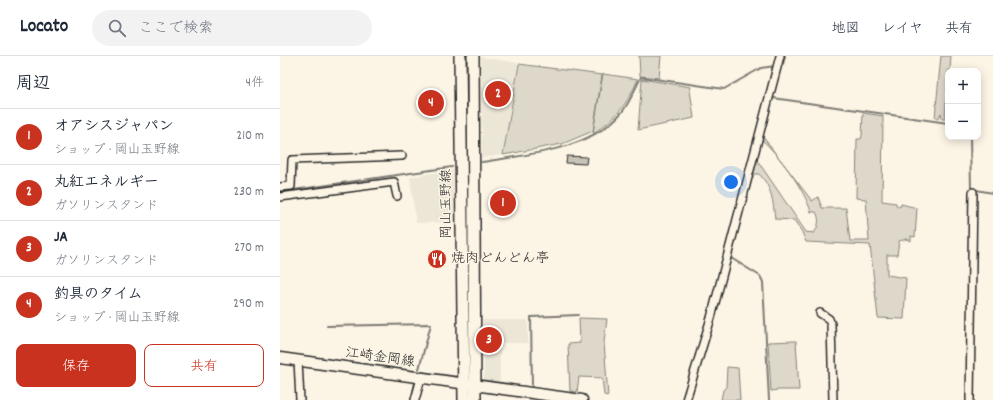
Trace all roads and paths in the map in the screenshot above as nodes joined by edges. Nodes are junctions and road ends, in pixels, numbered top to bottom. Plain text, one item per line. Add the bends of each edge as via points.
1 (460, 56) edge
2 (780, 56) edge
3 (473, 57) edge
4 (402, 156) dead end
5 (280, 187) edge
6 (973, 192) dead end
7 (397, 196) dead end
8 (280, 197) edge
9 (820, 313) dead end
10 (280, 358) edge
11 (298, 360) junction
12 (420, 378) junction
13 (464, 384) junction
14 (475, 385) junction
15 (300, 400) edge
16 (415, 400) edge
17 (464, 400) edge
18 (475, 400) edge
19 (582, 400) edge
20 (686, 400) edge
21 (833, 400) edge
22 (970, 400) edge

1 - 3 street
1 - 13 main road, 岡山玉野線
2 - 20 street
3 - 14 main road, 岡山玉野線
4 - 5 street via 292,160 290,186
6 - 22 street
7 - 8 street via 394,182
9 - 21 street via 829,319 831,324
10 - 11 main road, 江崎金岡線
11 - 12 main road, 江崎金岡線
11 - 15 street
12 - 13 main road, 江崎金岡線
12 - 16 street
13 - 14 main road, 江崎金岡線
13 - 17 main road, 岡山玉野線
14 - 18 main road, 岡山玉野線
14 - 19 main road, 江崎金岡線

